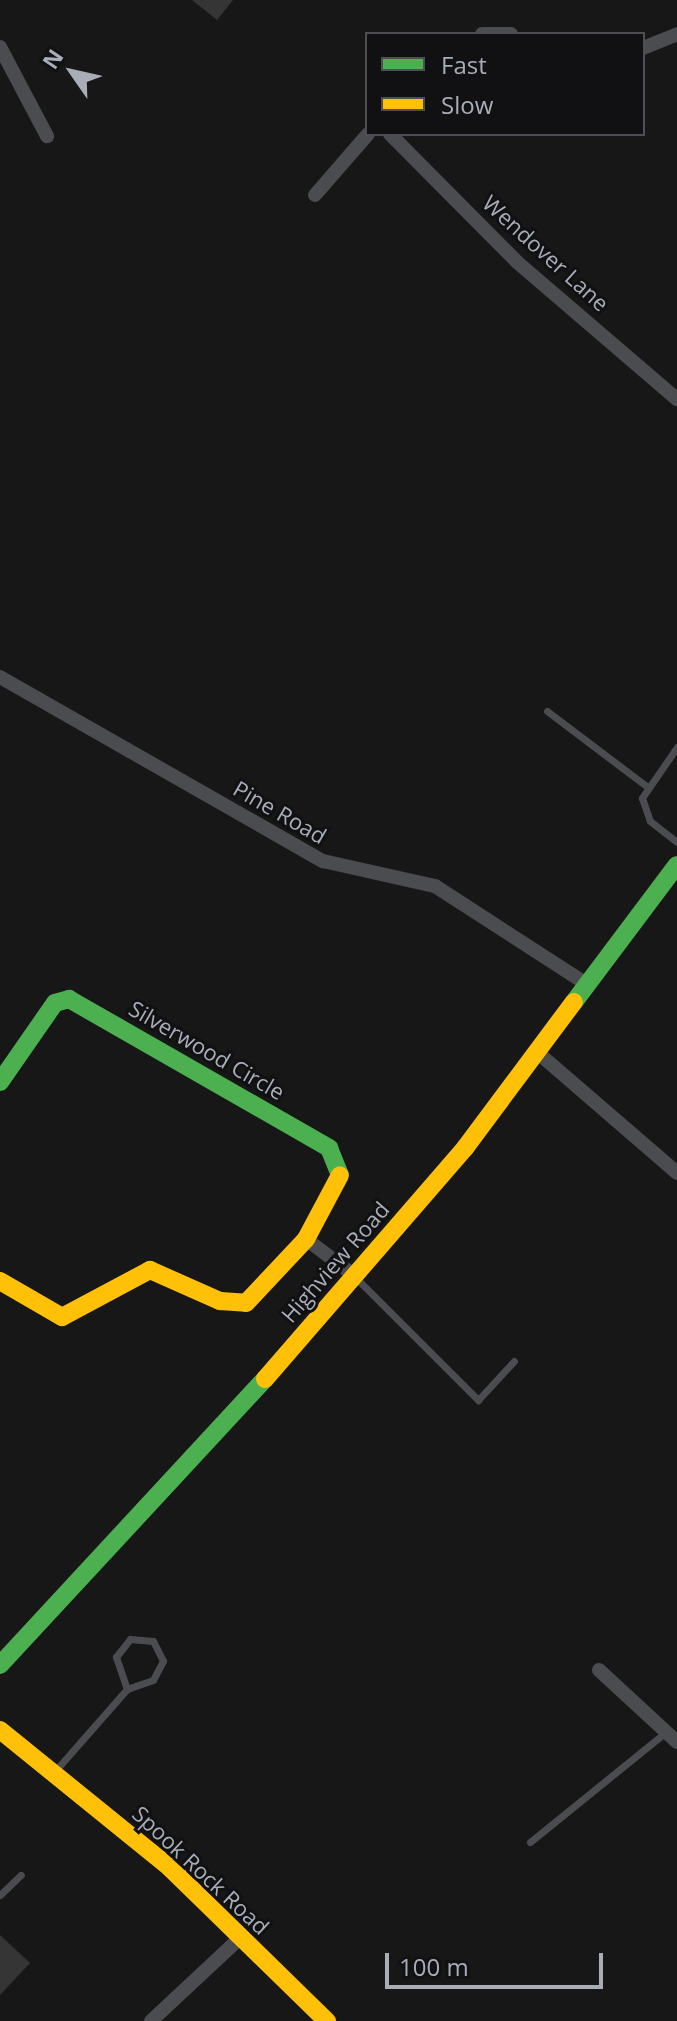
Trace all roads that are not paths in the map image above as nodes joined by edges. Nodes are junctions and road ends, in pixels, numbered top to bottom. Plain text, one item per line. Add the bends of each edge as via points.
1 (677, 34) edge
2 (0, 47) edge
3 (645, 47) edge
4 (47, 136) dead end
5 (366, 136) edge
6 (392, 136) edge
7 (315, 195) dead end
8 (677, 399) edge
9 (0, 677) edge
10 (547, 711) dead end
11 (677, 747) edge
12 (646, 786) junction
13 (677, 842) edge
14 (677, 865) edge
15 (588, 985) junction
16 (537, 1052) junction
17 (0, 1082) edge
18 (677, 1173) edge
19 (306, 1239) junction
20 (355, 1276) junction
21 (0, 1281) edge
22 (514, 1361) dead end
23 (0, 1665) edge
24 (599, 1670) dead end
25 (127, 1689) junction
26 (0, 1730) edge
27 (672, 1737) edge
28 (53, 1772) junction
29 (530, 1842) dead end
30 (21, 1875) dead end
31 (0, 1895) edge
32 (239, 1939) junction
33 (151, 2021) edge
34 (327, 2021) edge

1 - 3 street
2 - 4 street
5 - 7 street
6 - 8 street, Wendover Lane via 517,262
9 - 15 street, Pine Road via 323,861 435,886
10 - 12 lane
11 - 12 lane
12 - 13 lane via 642,809
14 - 15 street, Highview Road
15 - 16 street, Highview Road
16 - 18 street
16 - 20 street, Highview Road
17 - 19 street, Silverwood Circle via 55,1003 69,999 329,1148 340,1174
19 - 20 street
19 - 21 street, Silverwood Circle via 246,1303 220,1301 150,1270 62,1317
20 - 22 lane via 478,1400
20 - 23 street, Highview Road
24 - 27 street
25 - 25 lane via 162,1669 159,1647 146,1638 118,1650
25 - 28 lane
26 - 28 street, Spook Rock Road
27 - 29 lane
28 - 32 street, Spook Rock Road via 169,1867
30 - 31 lane
32 - 33 street
32 - 34 street, Spook Rock Road

